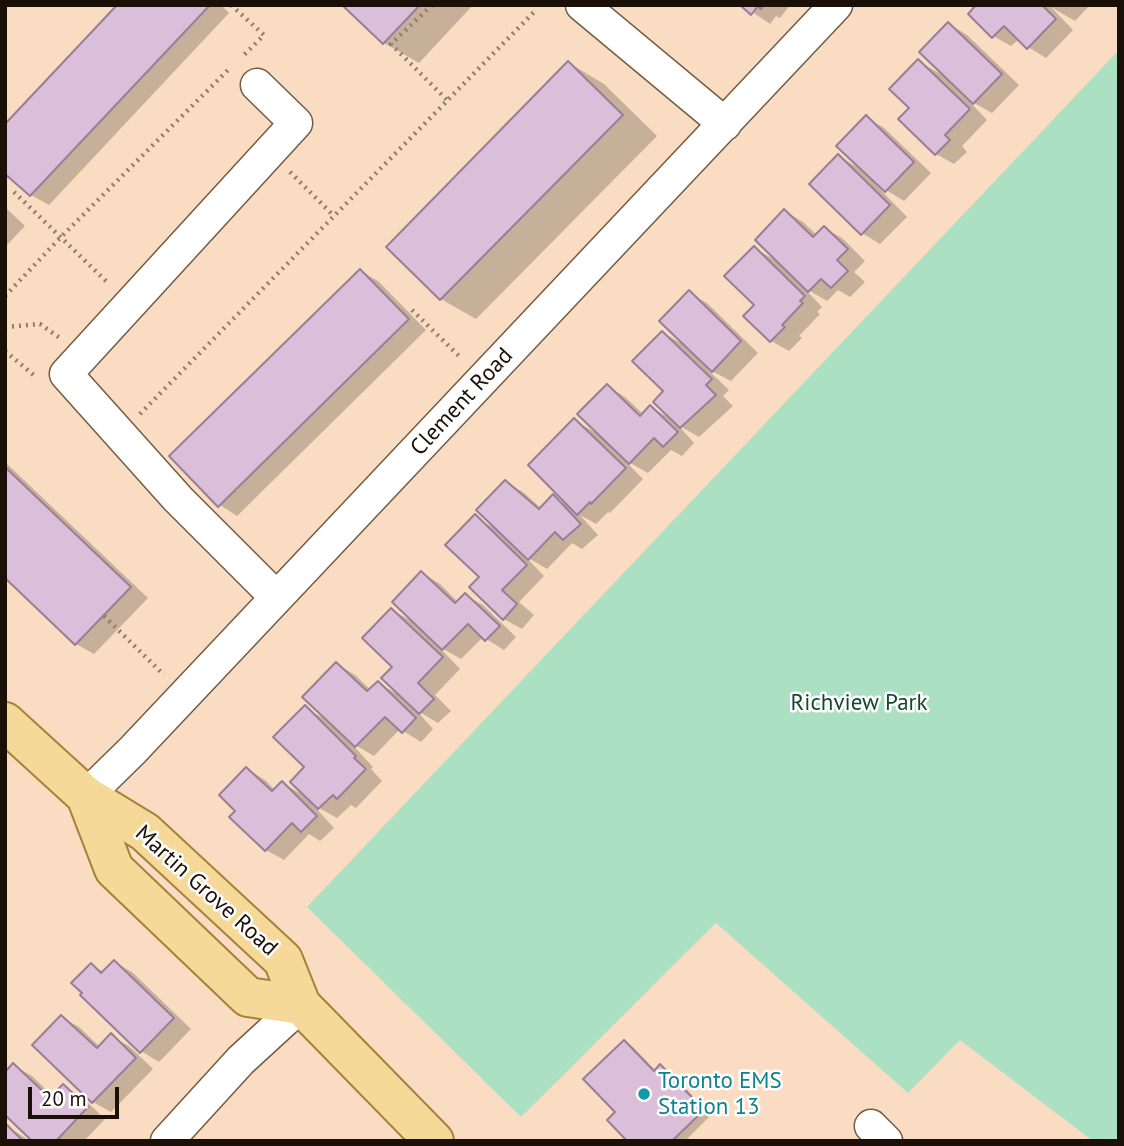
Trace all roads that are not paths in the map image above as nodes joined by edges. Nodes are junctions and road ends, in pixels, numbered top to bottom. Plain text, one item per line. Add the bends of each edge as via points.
1 (582, 5) edge
2 (836, 5) edge
3 (257, 85) dead end
4 (725, 124) junction
5 (276, 597) junction
6 (5, 722) edge
7 (86, 796) junction
8 (301, 1005) junction
9 (167, 1141) edge
10 (434, 1141) edge

1 - 4 street
2 - 4 street, Clement Road
3 - 5 street via 296,123 66,374 178,499
4 - 5 street, Clement Road
5 - 7 street, Clement Road
6 - 7 main road, Martin Grove Road
7 - 8 main road, Martin Grove Road via 145,832 283,960
7 - 8 main road, Martin Grove Road via 114,869 248,997
8 - 9 street via 241,1060
8 - 10 main road, Martin Grove Road

